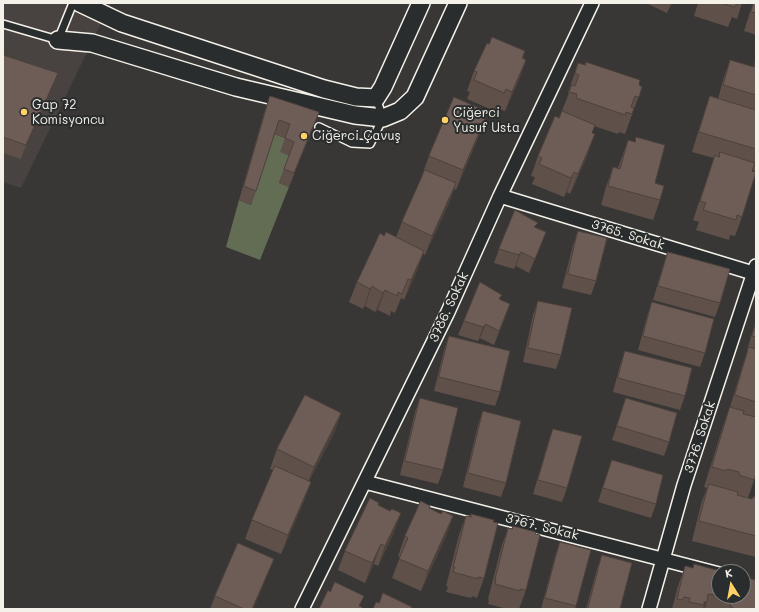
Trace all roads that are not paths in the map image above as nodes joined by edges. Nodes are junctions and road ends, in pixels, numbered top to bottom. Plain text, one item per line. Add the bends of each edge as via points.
1 (73, 3) edge
2 (80, 3) edge
3 (421, 3) edge
4 (458, 3) edge
5 (592, 3) edge
6 (3, 24) edge
7 (58, 40) junction
8 (379, 93) junction
9 (383, 118) junction
10 (319, 127) edge
11 (500, 196) junction
12 (755, 271) edge
13 (365, 482) junction
14 (662, 558) junction
15 (711, 572) edge
16 (302, 609) edge
17 (649, 609) edge

1 - 7 lane
2 - 8 street via 122,23 324,89 356,97
3 - 8 street
4 - 9 street via 415,97 400,111
5 - 11 street, 3786. Sokak
6 - 7 lane
7 - 9 street via 92,43 236,87 355,115
8 - 9 lane
9 - 10 lane via 370,144 352,142
11 - 12 street, 3765. Sokak
11 - 13 street, 3786. Sokak via 447,314
12 - 14 street, 3776. Sokak
13 - 14 street, 3767. Sokak
13 - 16 street, 3786. Sokak
14 - 15 street, 3767. Sokak
14 - 17 street, 3776. Sokak

